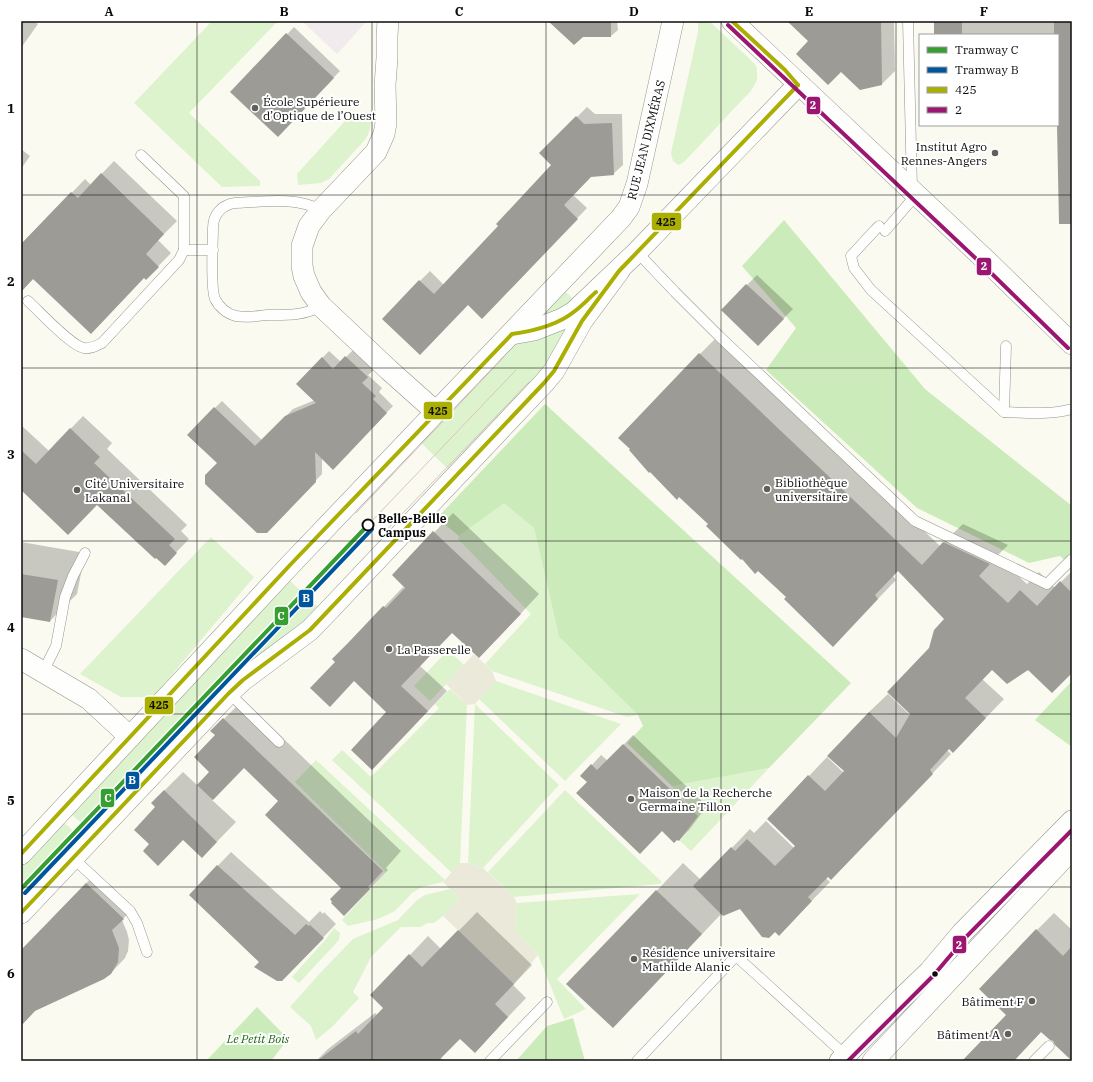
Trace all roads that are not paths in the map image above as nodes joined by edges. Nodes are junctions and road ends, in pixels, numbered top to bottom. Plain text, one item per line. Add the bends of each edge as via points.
1 (388, 21) edge
2 (673, 21) edge
3 (732, 21) edge
4 (908, 21) edge
5 (798, 85) junction
6 (141, 155) dead end
7 (914, 193) junction
8 (321, 210) junction
9 (184, 250) junction
10 (213, 250) junction
11 (637, 252) junction
12 (618, 271) junction
13 (28, 301) dead end
14 (321, 306) junction
15 (512, 334) junction
16 (1072, 344) edge
17 (1006, 346) dead end
18 (1072, 409) edge
19 (436, 412) junction
20 (1004, 412) junction
21 (85, 553) dead end
22 (1072, 559) edge
23 (21, 659) edge
24 (43, 672) junction
25 (229, 693) junction
26 (130, 737) junction
27 (280, 742) dead end
28 (1072, 821) edge
29 (1072, 849) edge
30 (21, 854) edge
31 (73, 858) junction
32 (21, 913) edge
33 (147, 952) dead end
34 (547, 1002) dead end
35 (1048, 1046) dead end
36 (843, 1058) edge
37 (490, 1061) edge
38 (637, 1061) edge
39 (873, 1061) edge
40 (1034, 1061) edge

1 - 8 street via 384,134 376,152
2 - 15 street, RUE JEAN DIXMÉRAS via 637,184 629,207
3 - 5 street
4 - 7 lane
5 - 7 street
5 - 11 street
6 - 9 lane via 184,196
7 - 16 street
7 - 20 lane via 882,228 874,230 851,256 854,268 871,290
8 - 10 lane via 310,205 285,201 229,204 219,210 213,222
8 - 14 street via 309,226 301,256 304,276
9 - 10 lane
9 - 13 lane via 179,260 102,343 96,346 83,348 73,343
10 - 14 lane via 213,292 219,305 230,314 299,314
11 - 12 street
11 - 22 lane via 719,336 915,521 1047,584
12 - 15 street via 574,312 534,330
12 - 25 street via 582,321 554,371 544,383 315,625
14 - 19 street
15 - 19 street, RUE JEAN DIXMÉRAS
17 - 20 lane
18 - 20 lane via 1034,414
19 - 26 street, RUE JEAN DIXMÉRAS
21 - 24 lane via 72,576 65,597 56,646
23 - 24 street
24 - 26 street via 89,699
25 - 27 lane
25 - 31 street
26 - 30 street, RUE JEAN DIXMÉRAS
28 - 36 street via 962,933 929,972
29 - 39 street
31 - 32 street
31 - 33 lane via 130,911
34 - 37 lane
35 - 40 lane
36 - 38 lane via 736,956

